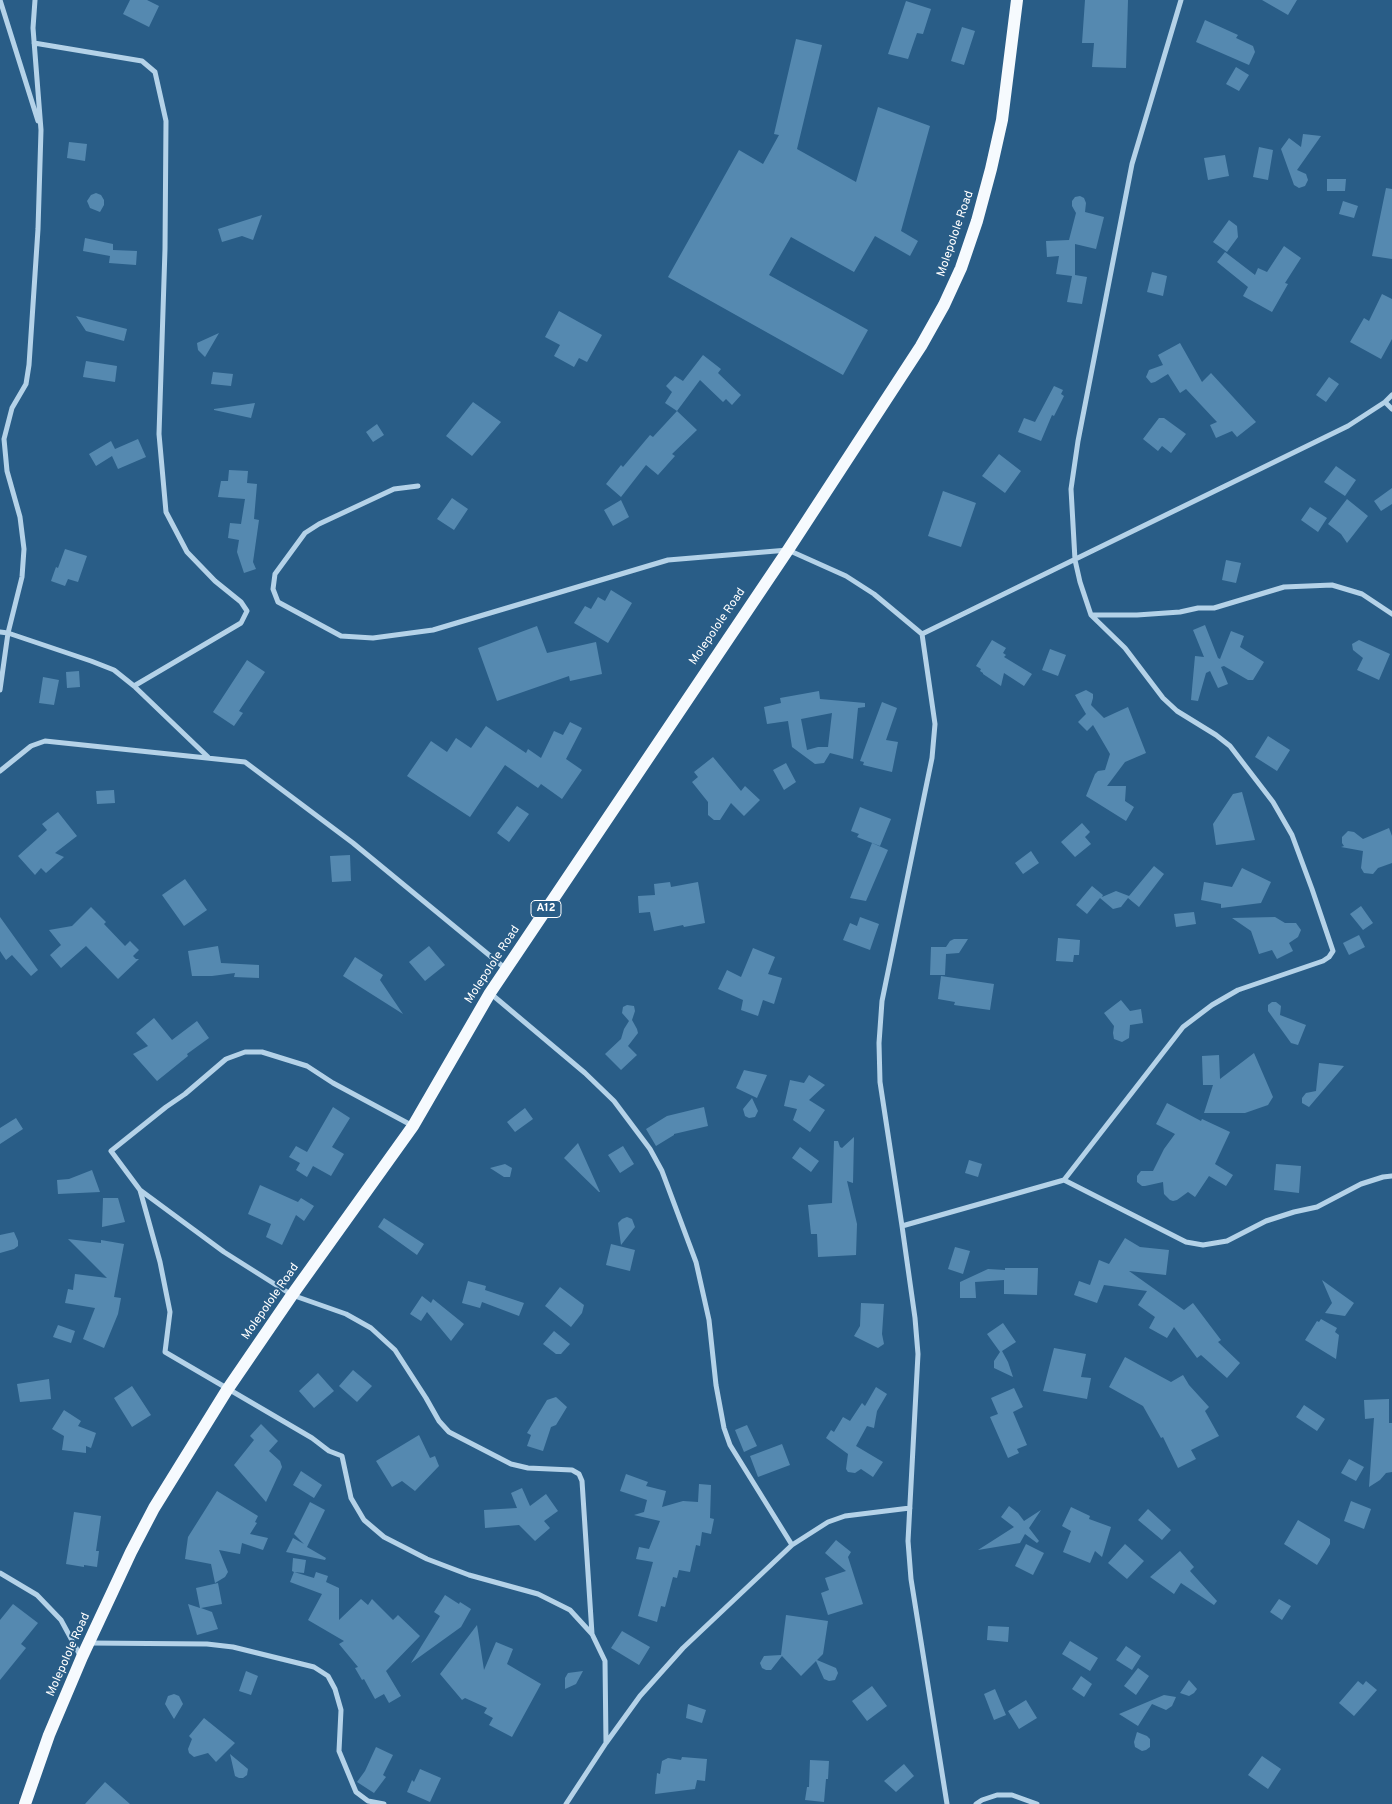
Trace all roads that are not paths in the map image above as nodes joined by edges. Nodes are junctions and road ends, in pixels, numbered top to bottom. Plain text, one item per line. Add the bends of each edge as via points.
1 (35, 0) edge
2 (1018, 0) edge
3 (1181, 0) edge
4 (1, 4) edge
5 (34, 43) junction
6 (41, 130) junction
7 (1392, 395) edge
8 (1385, 402) junction
9 (1392, 409) edge
10 (418, 486) dead end
11 (788, 550) junction
12 (1075, 560) junction
13 (1392, 614) edge
14 (1091, 615) junction
15 (0, 632) edge
16 (8, 633) junction
17 (922, 634) junction
18 (134, 686) junction
19 (0, 690) edge
20 (208, 758) junction
21 (0, 771) edge
22 (506, 969) junction
23 (490, 993) junction
24 (413, 1126) junction
25 (1392, 1176) edge
26 (1064, 1180) junction
27 (140, 1190) junction
28 (902, 1226) junction
29 (292, 1295) junction
30 (228, 1390) junction
31 (910, 1508) junction
32 (792, 1546) junction
33 (0, 1573) edge
34 (592, 1634) junction
35 (88, 1643) junction
36 (82, 1657) junction
37 (606, 1743) junction
38 (24, 1804) edge
39 (384, 1804) edge
40 (566, 1804) edge
41 (948, 1804) edge
42 (976, 1804) edge
43 (1037, 1804) edge

1 - 5 street
2 - 11 main road, Molepolole Road / A12 via 1002,120 977,221 961,268 921,346
3 - 12 street via 1132,164 1078,441 1071,489
4 - 6 street
5 - 6 street
5 - 18 street via 142,61 155,72 166,121 159,434 166,512 187,552 247,611 241,622
6 - 16 street via 29,365 26,384 12,408 4,439 7,471 20,517 24,549 22,577
7 - 8 street
8 - 9 street
8 - 12 street via 1348,426
10 - 11 street via 394,489 305,533 275,574 273,589 278,602 341,636 373,638 433,630 668,560
11 - 17 street via 846,576 874,594
11 - 22 main road, Molepolole Road / A12
12 - 14 street
12 - 17 street
13 - 14 street via 1362,594 1332,585 1284,587 1214,608 1151,615
14 - 26 street via 1125,648 1163,698 1230,746 1273,802 1292,835 1333,951 1324,961 1238,990 1183,1028
15 - 16 street
16 - 18 street via 114,670
16 - 19 street
17 - 28 street via 935,724 932,758 882,1001 879,1043 880,1082
18 - 20 street
20 - 21 street via 45,741 31,746
20 - 22 street via 245,762 354,843
22 - 23 main road, Molepolole Road / A12
23 - 24 main road, Molepolole Road / A12
23 - 32 street via 614,1101 650,1149 662,1171 696,1262 709,1320 716,1385 730,1445
24 - 27 street via 307,1066 262,1052 245,1052 226,1059 111,1151
24 - 29 main road, Molepolole Road / A12
25 - 26 street via 1361,1184 1317,1207 1266,1221 1227,1241 1203,1245 1186,1242
26 - 28 street
27 - 29 street via 224,1252
27 - 30 street via 166,1285 170,1312 165,1352
28 - 31 street via 918,1354
29 - 30 main road, Molepolole Road / A12
29 - 34 street via 346,1314 370,1328 395,1350 449,1432 511,1464 572,1470 579,1474
30 - 34 street via 342,1456 351,1498 364,1520 384,1536 427,1559 546,1598 570,1610
30 - 35 main road, Molepolole Road / A12 via 154,1508
31 - 32 street via 845,1516 828,1522
31 - 41 street via 911,1579
32 - 37 street via 683,1648 640,1696
33 - 36 street via 37,1595 61,1620
34 - 37 street via 604,1661
35 - 36 main road, Molepolole Road / A12
35 - 39 street via 207,1644 233,1647 314,1667 328,1676 335,1689 341,1710 339,1752 356,1792 368,1801
36 - 38 main road, Molepolole Road / A12
37 - 40 street
42 - 43 street via 997,1795 1012,1794

